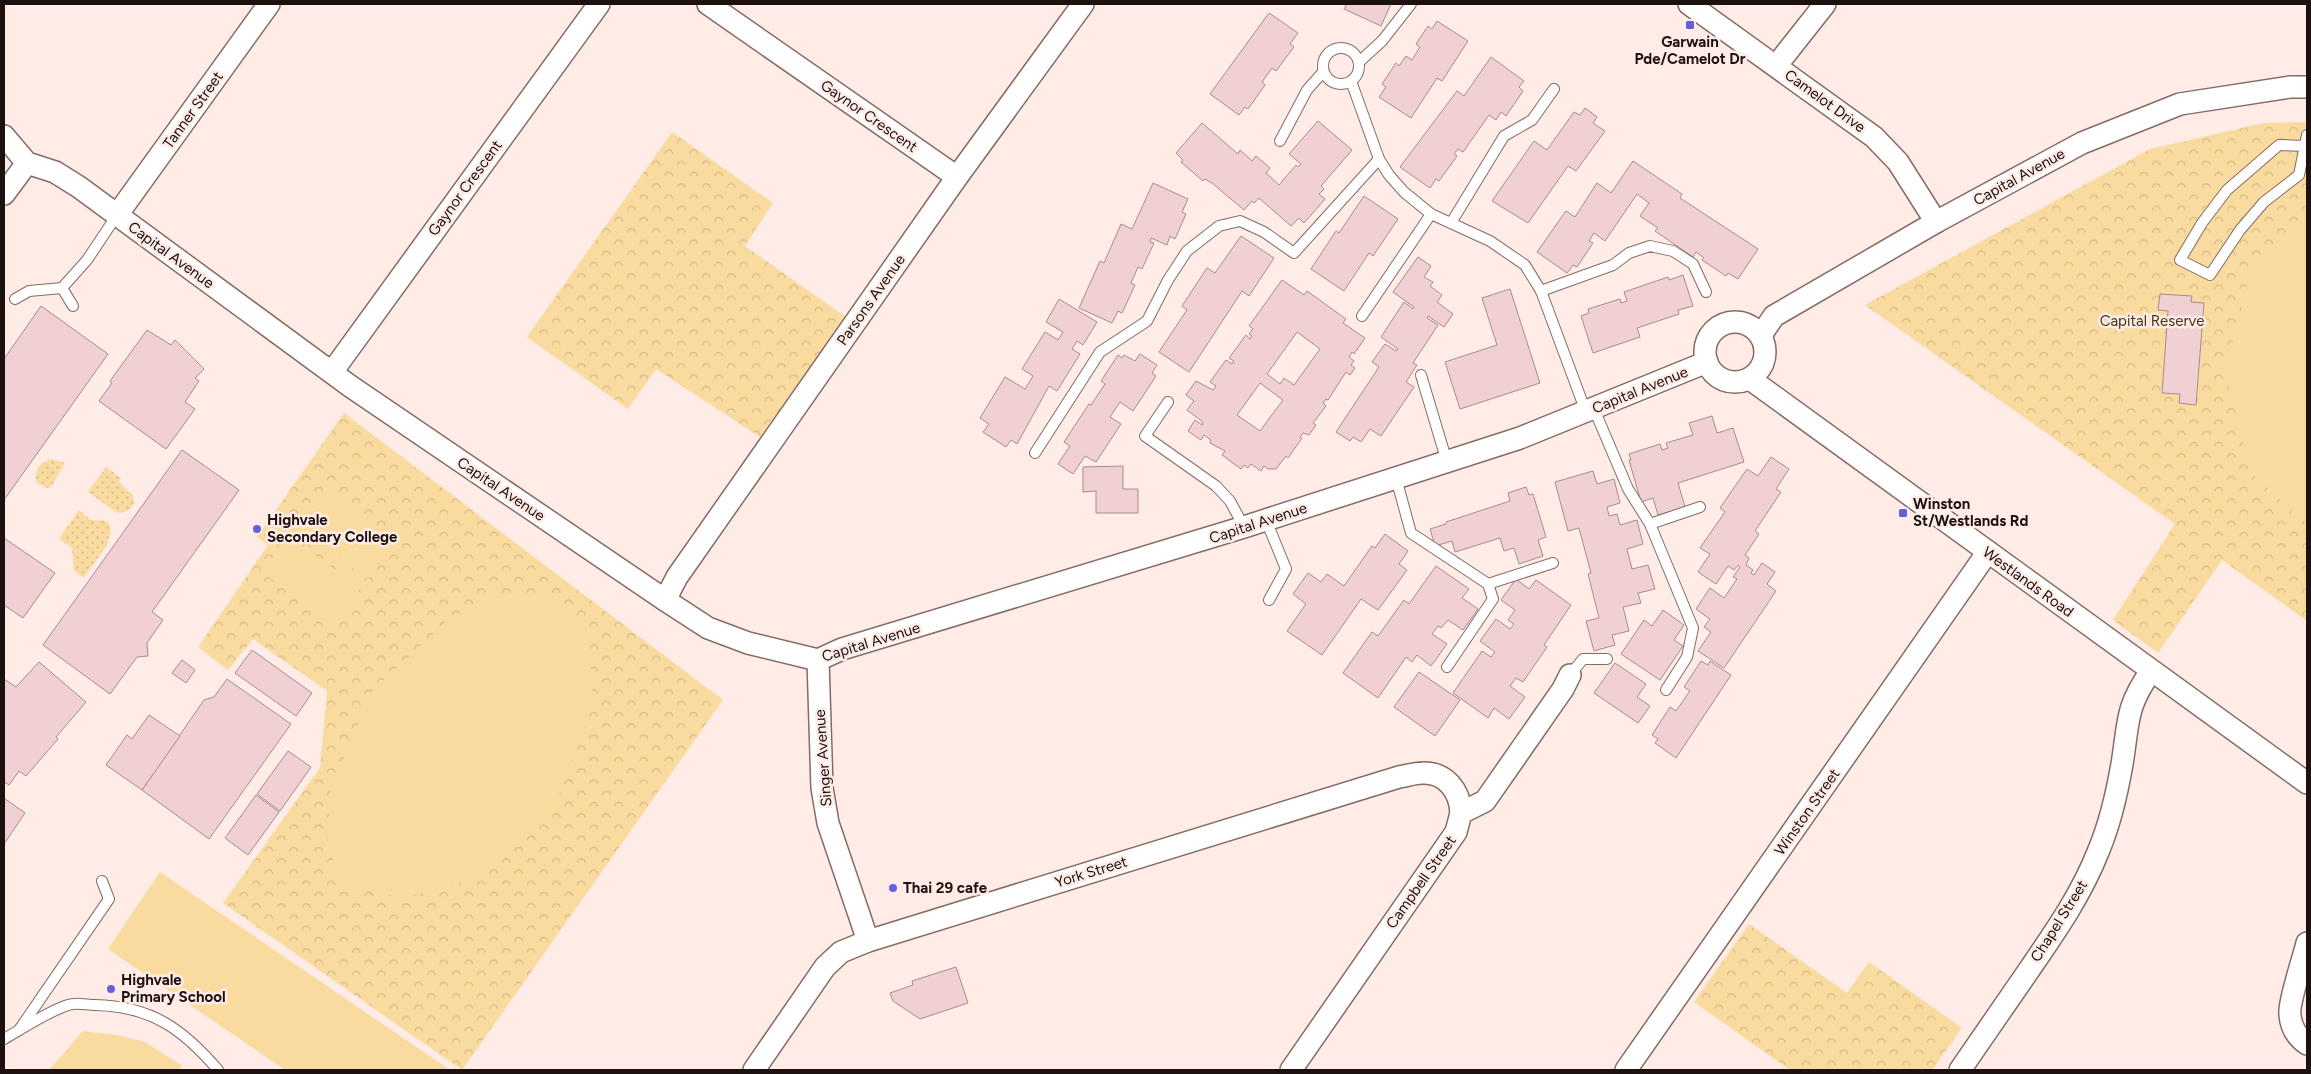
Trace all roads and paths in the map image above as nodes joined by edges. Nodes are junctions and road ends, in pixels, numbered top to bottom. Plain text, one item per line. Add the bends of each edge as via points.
1 (268, 4) edge
2 (599, 4) edge
3 (708, 4) edge
4 (1083, 4) edge
5 (1411, 4) edge
6 (1689, 4) edge
7 (1825, 4) edge
8 (1359, 62) junction
9 (1776, 66) junction
10 (1323, 72) junction
11 (1351, 82) junction
12 (2307, 87) edge
13 (1554, 89) dead end
14 (2307, 135) edge
15 (4, 136) edge
16 (1280, 141) dead end
17 (2305, 146) junction
18 (1379, 159) junction
19 (27, 163) junction
20 (957, 177) junction
21 (4, 194) edge
22 (1432, 214) junction
23 (117, 216) junction
24 (1936, 222) junction
25 (1451, 223) junction
26 (62, 288) junction
27 (1541, 291) junction
28 (1706, 292) dead end
29 (15, 299) dead end
30 (73, 306) dead end
31 (1362, 316) dead end
32 (1761, 335) junction
33 (1707, 362) junction
34 (332, 372) junction
35 (1421, 375) dead end
36 (1750, 379) junction
37 (1168, 402) dead end
38 (1590, 411) junction
39 (1035, 453) dead end
40 (1447, 462) junction
41 (1396, 478) junction
42 (1700, 507) dead end
43 (1266, 520) junction
44 (1650, 524) junction
45 (1244, 527) junction
46 (1987, 553) junction
47 (1553, 563) dead end
48 (1488, 584) junction
49 (664, 600) junction
50 (1269, 600) dead end
51 (1607, 658) dead end
52 (818, 660) junction
53 (1447, 667) dead end
54 (2151, 671) junction
55 (1570, 675) joint
56 (1666, 690) dead end
57 (2307, 783) edge
58 (1461, 813) junction
59 (102, 881) dead end
60 (868, 941) junction
61 (2307, 943) edge
62 (18, 1031) junction
63 (4, 1039) edge
64 (2307, 1044) edge
65 (218, 1070) edge
66 (754, 1070) edge
67 (1291, 1070) edge
68 (1626, 1070) edge
69 (1960, 1070) edge

1 - 23 street, Tanner Street
2 - 34 street, Gaynor Crescent
3 - 20 street, Gaynor Crescent
4 - 20 street, Parsons Avenue
5 - 8 lane via 1382,41
6 - 9 street, Camelot Drive
7 - 9 street
8 - 10 lane via 1352,51 1337,48 1324,58
8 - 11 lane via 1357,74
9 - 24 street, Camelot Drive via 1874,137 1898,162
10 - 11 lane via 1331,82
10 - 16 lane via 1307,90
11 - 18 lane
12 - 24 street, Capital Avenue via 2290,86 2180,104 2082,142
13 - 25 lane via 1532,120 1504,136
14 - 17 lane
15 - 19 street
17 - 17 lane via 2299,175 2264,202 2240,230 2210,275 2180,260 2227,190 2279,145
18 - 22 lane via 1404,192
18 - 39 lane via 1294,253 1264,232 1240,221 1219,226 1188,251 1168,280 1147,321 1100,352
19 - 21 street
19 - 23 street, Capital Avenue via 55,172
20 - 49 street, Parsons Avenue
22 - 25 lane
22 - 31 lane
23 - 26 lane via 87,260
23 - 34 street, Capital Avenue
24 - 32 street, Capital Avenue via 1774,316
25 - 27 lane via 1490,241 1525,265
26 - 29 lane via 29,291
26 - 30 lane
27 - 28 lane via 1612,265 1629,253 1650,246 1673,251 1693,264
27 - 38 lane
32 - 33 street via 1740,322 1720,326 1707,342
32 - 36 street via 1766,355 1763,365
33 - 36 street via 1724,380 1740,382
33 - 38 street, Capital Avenue
34 - 49 street, Capital Avenue
35 - 40 lane
36 - 46 street, Westlands Road
37 - 45 lane via 1144,436 1216,486 1230,501
38 - 40 street, Capital Avenue
38 - 44 lane via 1628,489
40 - 41 street, Capital Avenue
41 - 43 street, Capital Avenue
41 - 48 lane via 1411,533
42 - 44 lane
43 - 45 street, Capital Avenue
43 - 50 lane via 1286,569
44 - 56 lane via 1693,628 1687,657
45 - 52 street, Capital Avenue via 842,649
46 - 54 street, Westlands Road
46 - 68 street, Winston Street
47 - 48 lane
48 - 53 lane via 1493,600
49 - 52 street, Capital Avenue via 708,628 748,643
51 - 55 lane via 1583,659
52 - 60 street, Singer Avenue via 822,788 828,823
54 - 57 street, Westlands Road
54 - 69 street, Chapel Street via 2132,702 2111,814 2085,881 2068,912
55 - 58 street via 1485,802
58 - 60 street, York Street via 1461,802 1449,782 1438,775 1422,772
58 - 67 street, Campbell Street via 1456,832
59 - 62 lane via 110,899
60 - 66 street, York Street via 841,952 825,967
61 - 64 street via 2289,1013 2293,1028
62 - 63 lane
62 - 65 lane via 69,1004 105,1005 144,1013 172,1025

